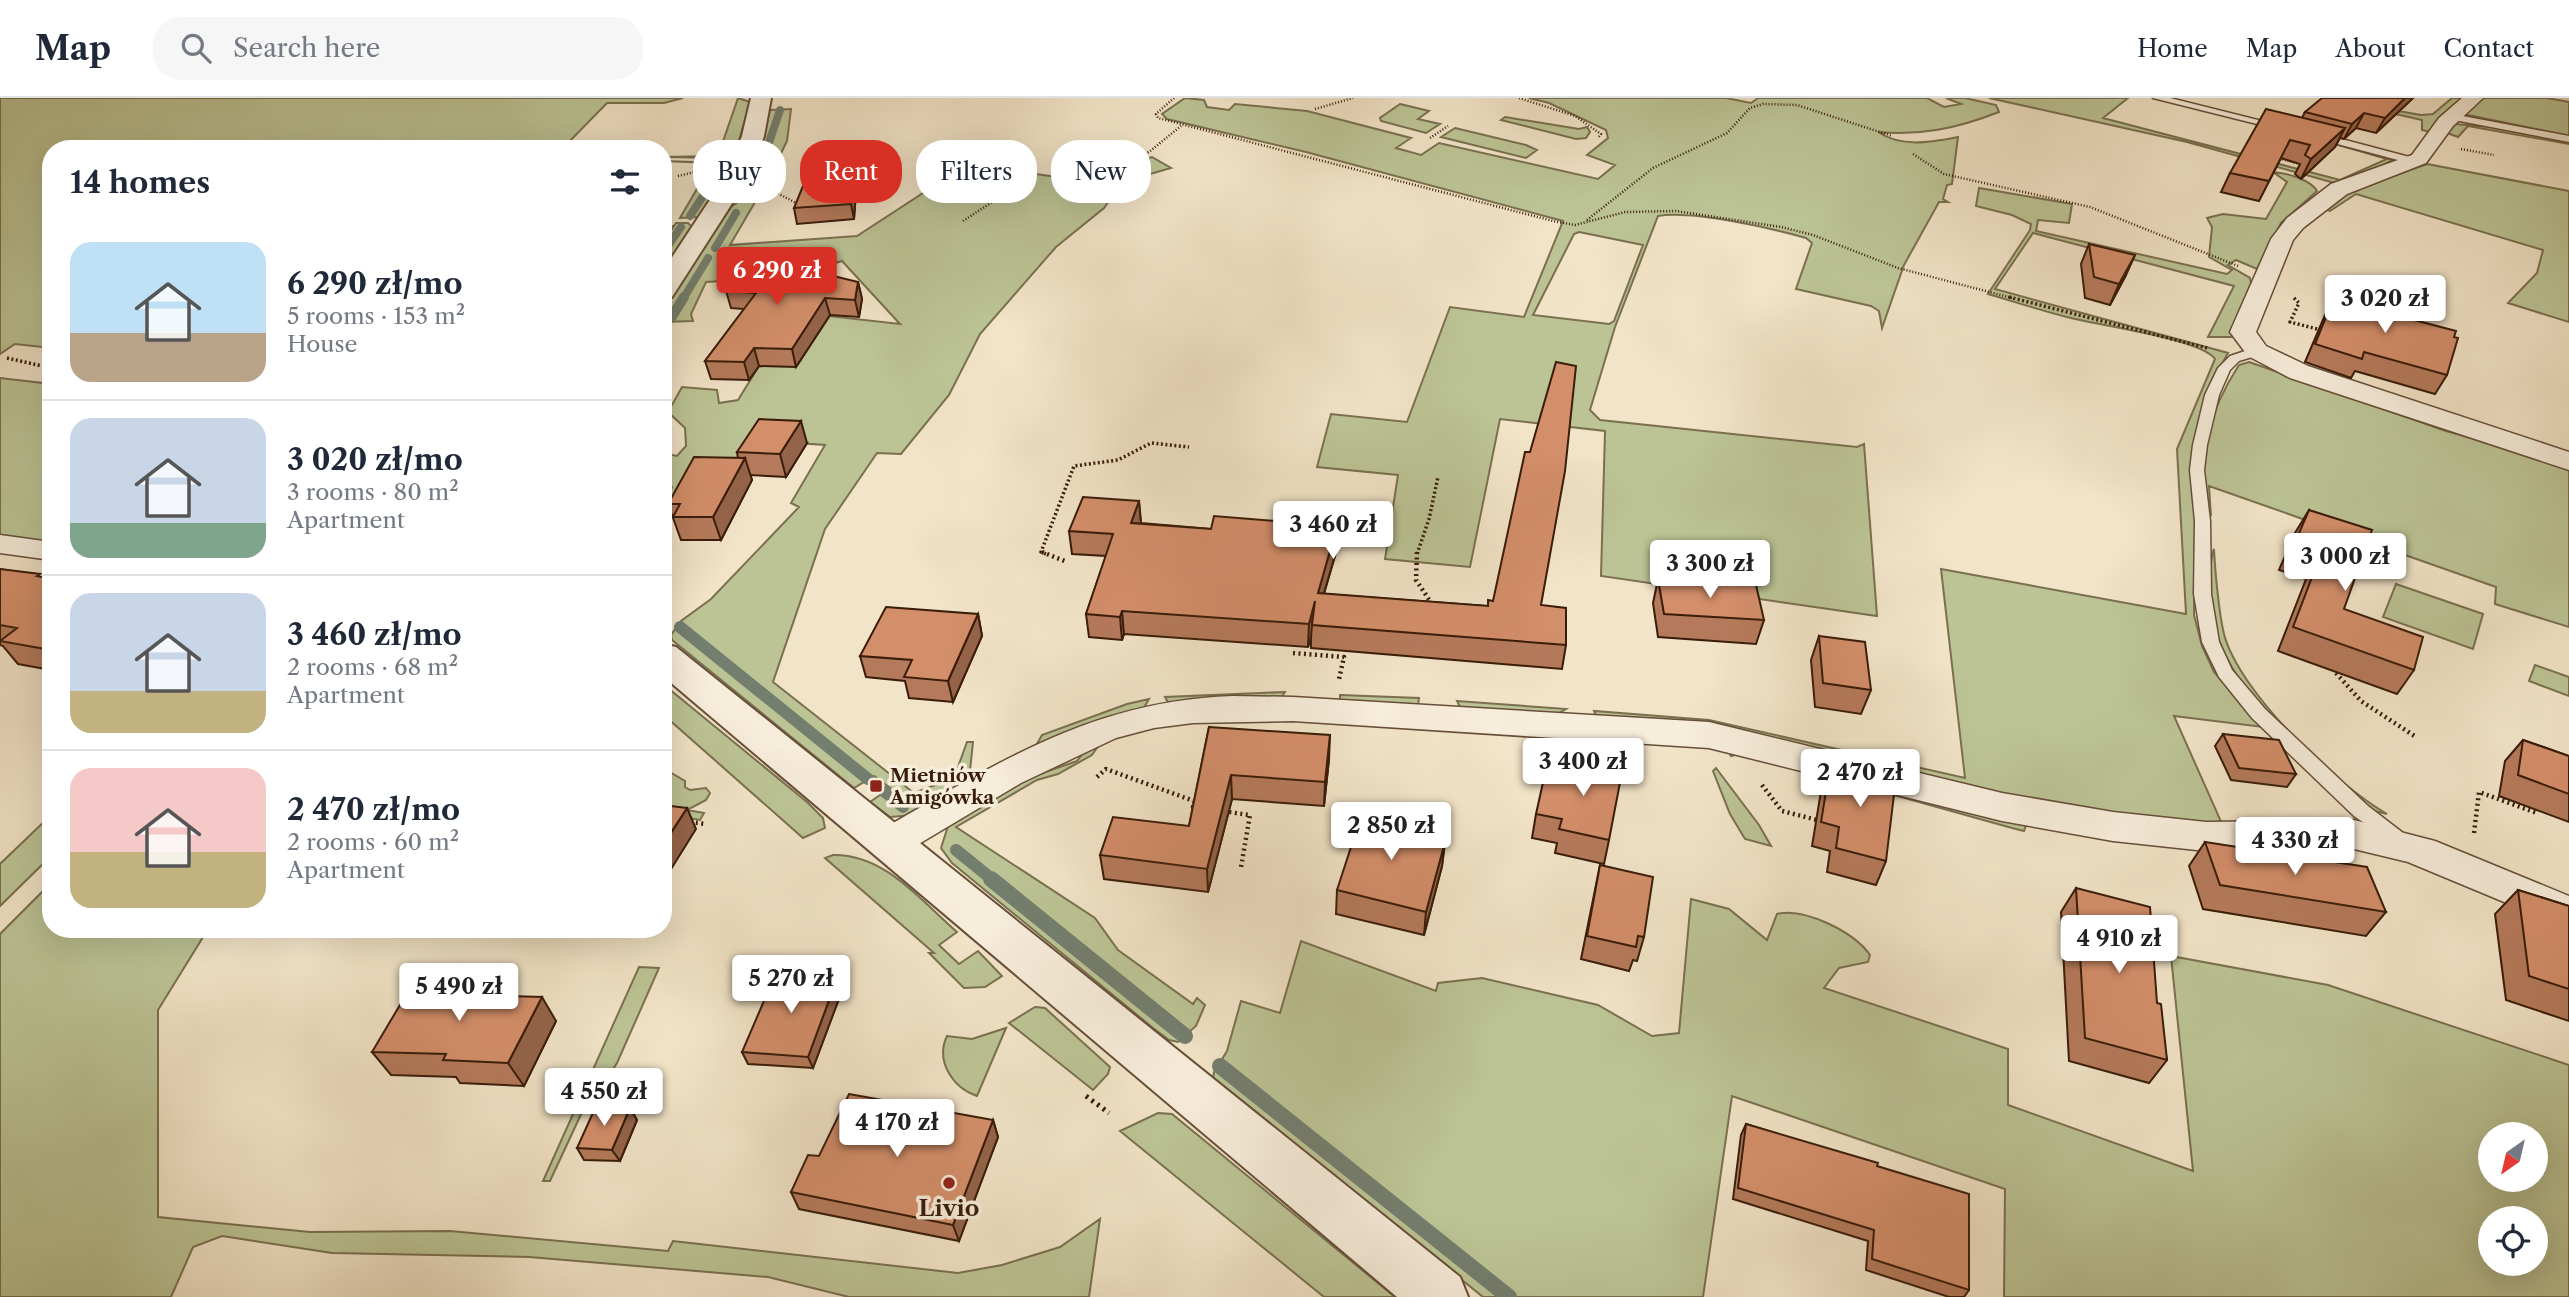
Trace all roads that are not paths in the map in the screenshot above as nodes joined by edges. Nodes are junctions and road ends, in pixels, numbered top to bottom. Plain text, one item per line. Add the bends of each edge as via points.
1 (761, 98) edge
2 (2158, 98) edge
3 (2473, 98) edge
4 (2452, 117) junction
5 (2569, 139) edge
6 (2413, 161) junction
7 (672, 277) edge
8 (2257, 351) junction
9 (2569, 461) edge
10 (0, 544) edge
11 (42, 550) edge
12 (672, 664) edge
13 (888, 844) junction
14 (2407, 846) junction
15 (2569, 913) edge
16 (1440, 1297) edge

1 - 7 street via 737,177
2 - 6 lane
3 - 4 street
4 - 5 lane
4 - 6 street via 2424,155
6 - 8 street via 2339,190 2310,210 2282,239 2243,332
8 - 9 street via 2304,374
8 - 14 lane via 2233,359 2225,368 2199,444 2201,589 2208,637 2232,682 2250,704 2367,819
10 - 11 street
12 - 13 street
13 - 14 street via 1048,754 1095,733 1157,715 1228,707 1709,736 1982,802 2127,828 2191,837 2339,833
13 - 16 street
14 - 15 street

